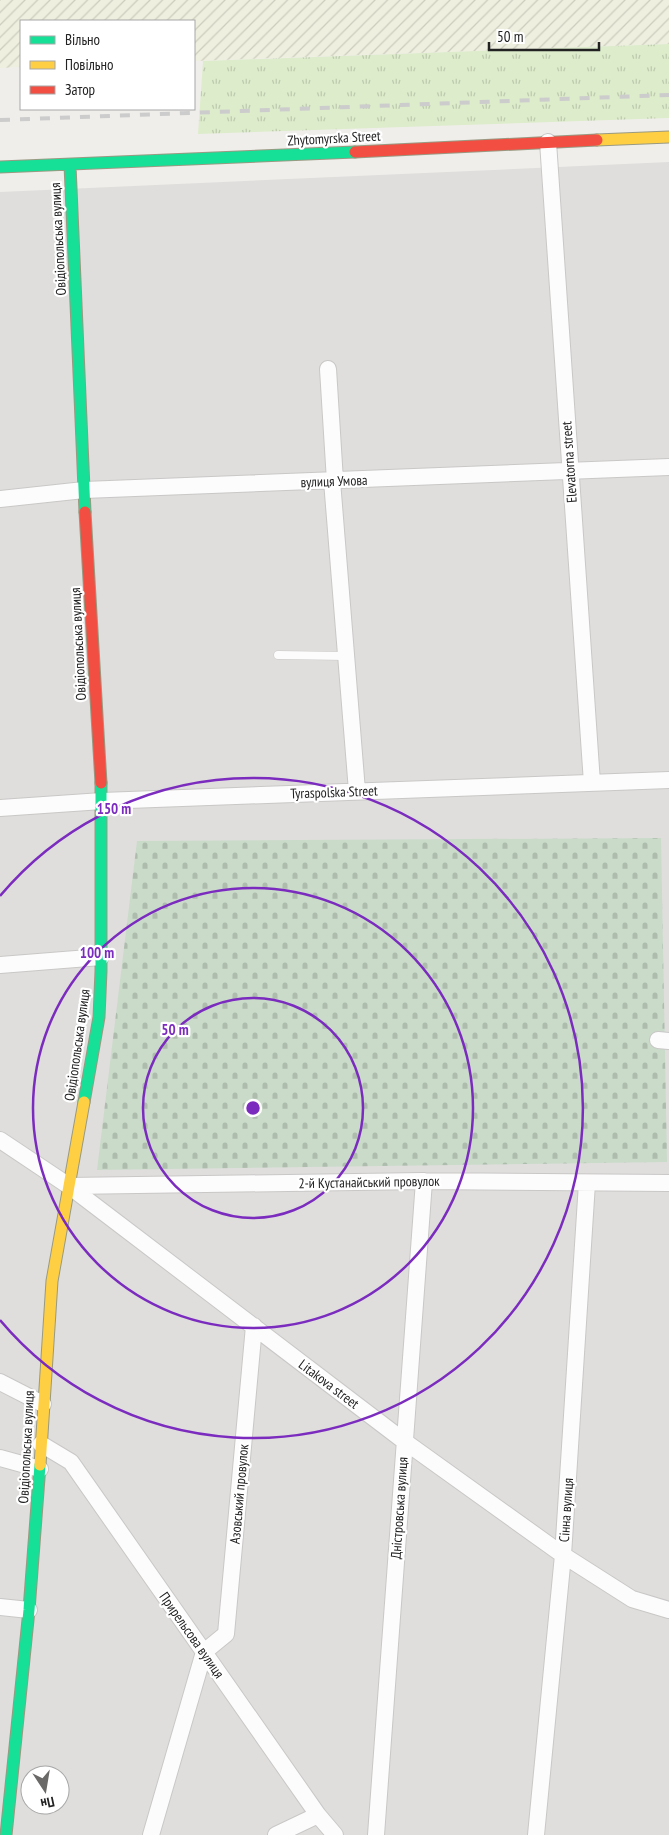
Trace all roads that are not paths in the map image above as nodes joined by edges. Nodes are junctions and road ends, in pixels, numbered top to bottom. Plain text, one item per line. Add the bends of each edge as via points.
1 (669, 137) edge
2 (548, 142) junction
3 (70, 165) junction
4 (0, 167) edge
5 (328, 369) dead end
6 (669, 467) edge
7 (570, 472) junction
8 (334, 481) junction
9 (84, 490) junction
10 (0, 499) edge
11 (278, 654) dead end
12 (346, 656) junction
13 (669, 780) edge
14 (592, 783) junction
15 (357, 791) junction
16 (102, 801) junction
17 (0, 808) edge
18 (101, 957) junction
19 (0, 965) edge
20 (0, 1140) edge
21 (424, 1181) junction
22 (587, 1183) junction
23 (669, 1184) edge
24 (69, 1186) junction
25 (254, 1326) junction
26 (0, 1382) edge
27 (43, 1404) junction
28 (404, 1441) junction
29 (41, 1444) junction
30 (0, 1458) edge
31 (40, 1469) junction
32 (563, 1555) junction
33 (0, 1607) edge
34 (29, 1610) junction
35 (669, 1610) edge
36 (204, 1652) junction
37 (318, 1815) junction
38 (6, 1835) edge
39 (151, 1835) edge
40 (276, 1835) edge
41 (335, 1835) edge
42 (376, 1835) edge
43 (536, 1835) edge

1 - 2 street, Zhytomyrska Street
2 - 3 street, Zhytomyrska Street
2 - 7 street, Elevatorna street
3 - 4 street, Zhytomyrska Street
3 - 9 street, Овідіопольська вулиця
5 - 8 street
6 - 7 street, вулиця Умова
7 - 8 street, вулиця Умова
7 - 14 street, Elevatorna street
8 - 9 street, вулиця Умова
8 - 12 street
9 - 10 street, вулиця Умова
9 - 16 street, Овідіопольська вулиця
11 - 12 lane
12 - 15 street
13 - 14 street, Tyraspolska Street
14 - 15 street, Tyraspolska Street
15 - 16 street, Tyraspolska Street
16 - 17 street, Tyraspolska Street
16 - 18 street, Овідіопольська вулиця
18 - 19 street
18 - 24 street, Овідіопольська вулиця via 99,1017
20 - 24 street, Litakova street
21 - 22 street, 2-й Кустанайський провулок
21 - 24 street, 2-й Кустанайський провулок
21 - 28 street, Дністровська вулиця
22 - 23 street, 2-й Кустанайський провулок
22 - 32 street, Сінна вулиця
24 - 25 street, Litakova street
24 - 27 street, Овідіопольська вулиця via 52,1280
25 - 28 street, Litakova street
25 - 36 street, Азовський провулок via 226,1634
26 - 27 street
27 - 29 street, Овідіопольська вулиця
28 - 32 street, Litakova street
28 - 42 street, Дністровська вулиця
29 - 31 street, Овідіопольська вулиця
29 - 36 street, Прирельсова вулиця via 72,1462
30 - 31 street
31 - 34 street, Овідіопольська вулиця
32 - 35 street, Litakova street via 632,1599
32 - 43 street, Сінна вулиця
33 - 34 street
34 - 38 street, Овідіопольська вулиця
36 - 37 street, Прирельсова вулиця
36 - 39 street
37 - 40 street
37 - 41 street, Прирельсова вулиця

